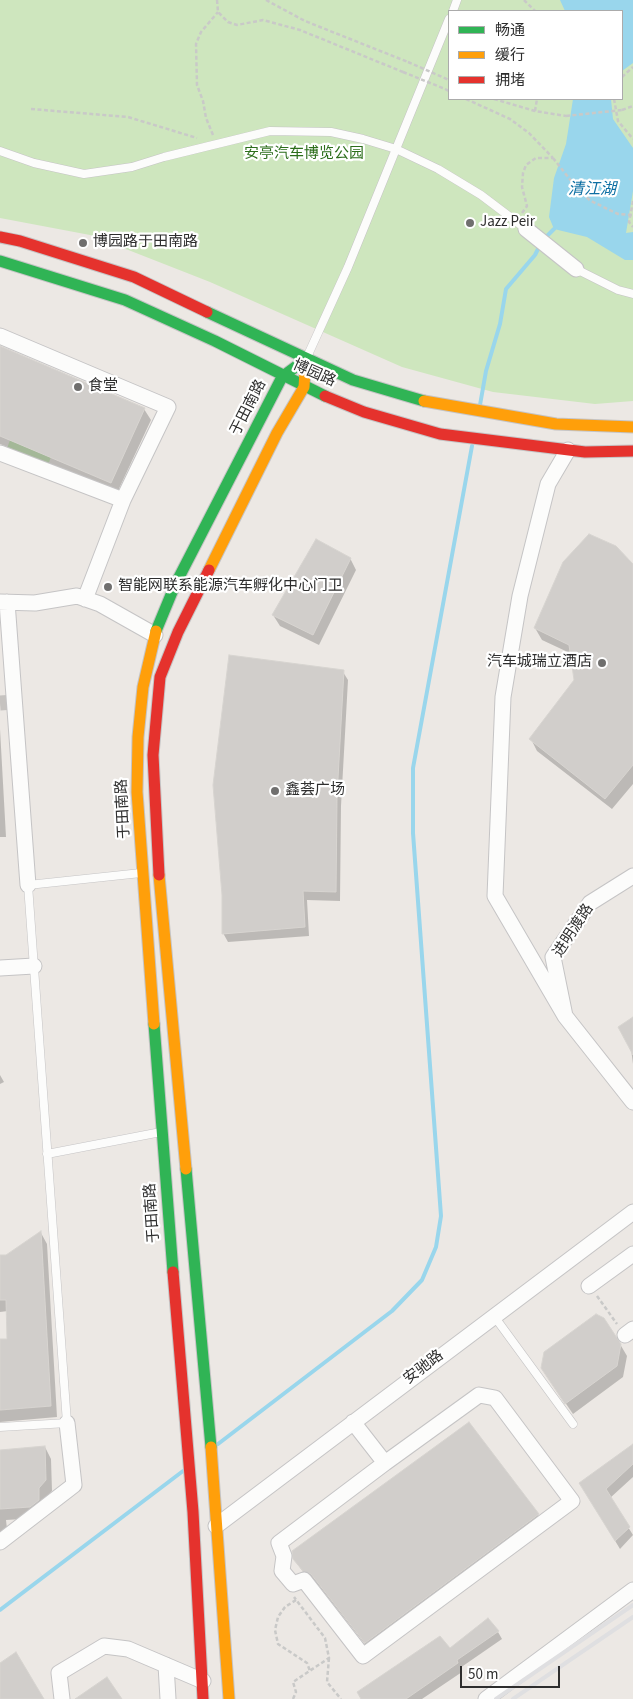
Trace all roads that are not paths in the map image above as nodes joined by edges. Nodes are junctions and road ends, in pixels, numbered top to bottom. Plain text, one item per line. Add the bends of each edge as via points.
1 (448, 22) edge
2 (396, 149) junction
3 (0, 151) edge
4 (526, 229) joint
5 (0, 237) edge
6 (0, 260) edge
7 (576, 269) joint
8 (633, 294) edge
9 (0, 336) edge
10 (306, 359) junction
11 (282, 377) junction
12 (304, 387) junction
13 (633, 426) edge
14 (568, 450) junction
15 (633, 452) edge
16 (0, 453) edge
17 (123, 500) junction
18 (85, 599) junction
19 (4, 602) edge
20 (155, 636) junction
21 (143, 872) junction
22 (633, 876) edge
23 (28, 885) junction
24 (165, 941) junction
25 (148, 944) junction
26 (34, 966) junction
27 (0, 968) edge
28 (565, 1016) junction
29 (633, 1102) edge
30 (162, 1132) junction
31 (47, 1154) junction
32 (633, 1212) edge
33 (633, 1254) edge
34 (589, 1286) road end
35 (494, 1316) junction
36 (353, 1422) junction
37 (67, 1423) junction
38 (573, 1424) dead end
39 (0, 1427) edge
40 (385, 1464) junction
41 (216, 1526) junction
42 (0, 1542) edge
43 (633, 1590) edge
44 (166, 1665) junction
45 (202, 1681) junction
46 (61, 1692) edge
47 (70, 1699) edge
48 (168, 1699) edge
49 (204, 1699) edge
50 (229, 1699) edge
51 (486, 1699) edge

1 - 2 lane
2 - 3 lane via 331,132 270,131 132,167 84,174 34,164
2 - 4 lane via 438,169
2 - 10 lane
4 - 7 street
5 - 10 street, 博园路 via 134,278
6 - 11 street, 博园路 via 125,300 215,341
7 - 8 lane
9 - 17 street via 168,407
10 - 11 street, 于田南路
10 - 12 street, 于田南路
10 - 13 street, 博园路 via 353,380 443,406 556,424
11 - 12 street, 博园路
11 - 20 street, 于田南路 via 175,585
12 - 14 street, 博园路 via 364,412 440,434
12 - 24 street, 于田南路 via 196,591 160,677 153,755
14 - 15 street, 博园路
14 - 28 street via 548,484 520,596 503,697 495,896
16 - 17 street
17 - 18 street
18 - 19 street via 77,596 35,603
18 - 20 street via 100,604
19 - 23 street
20 - 21 street, 于田南路 via 142,687 138,737 137,792
21 - 23 lane
21 - 25 street, 于田南路
22 - 28 street, 进明渡路 via 590,903 553,957
23 - 26 lane
24 - 25 street
24 - 41 street, 于田南路
25 - 30 street, 于田南路
26 - 27 street
26 - 31 lane
28 - 29 street, 进明渡路
30 - 31 lane
30 - 45 street, 于田南路 via 193,1512
31 - 37 lane
32 - 35 street, 安驰路
33 - 34 street
35 - 36 street, 安驰路
35 - 38 lane
36 - 40 street
36 - 41 street, 安驰路
37 - 39 lane
37 - 42 street via 74,1485
40 - 40 street via 479,1395 495,1398 572,1501 363,1656 304,1580 293,1584 282,1571 284,1556 279,1543
41 - 50 street, 于田南路
43 - 51 street
44 - 45 street
44 - 46 street via 128,1649 104,1646 59,1673
44 - 48 street
45 - 49 street, 于田南路
46 - 47 street

